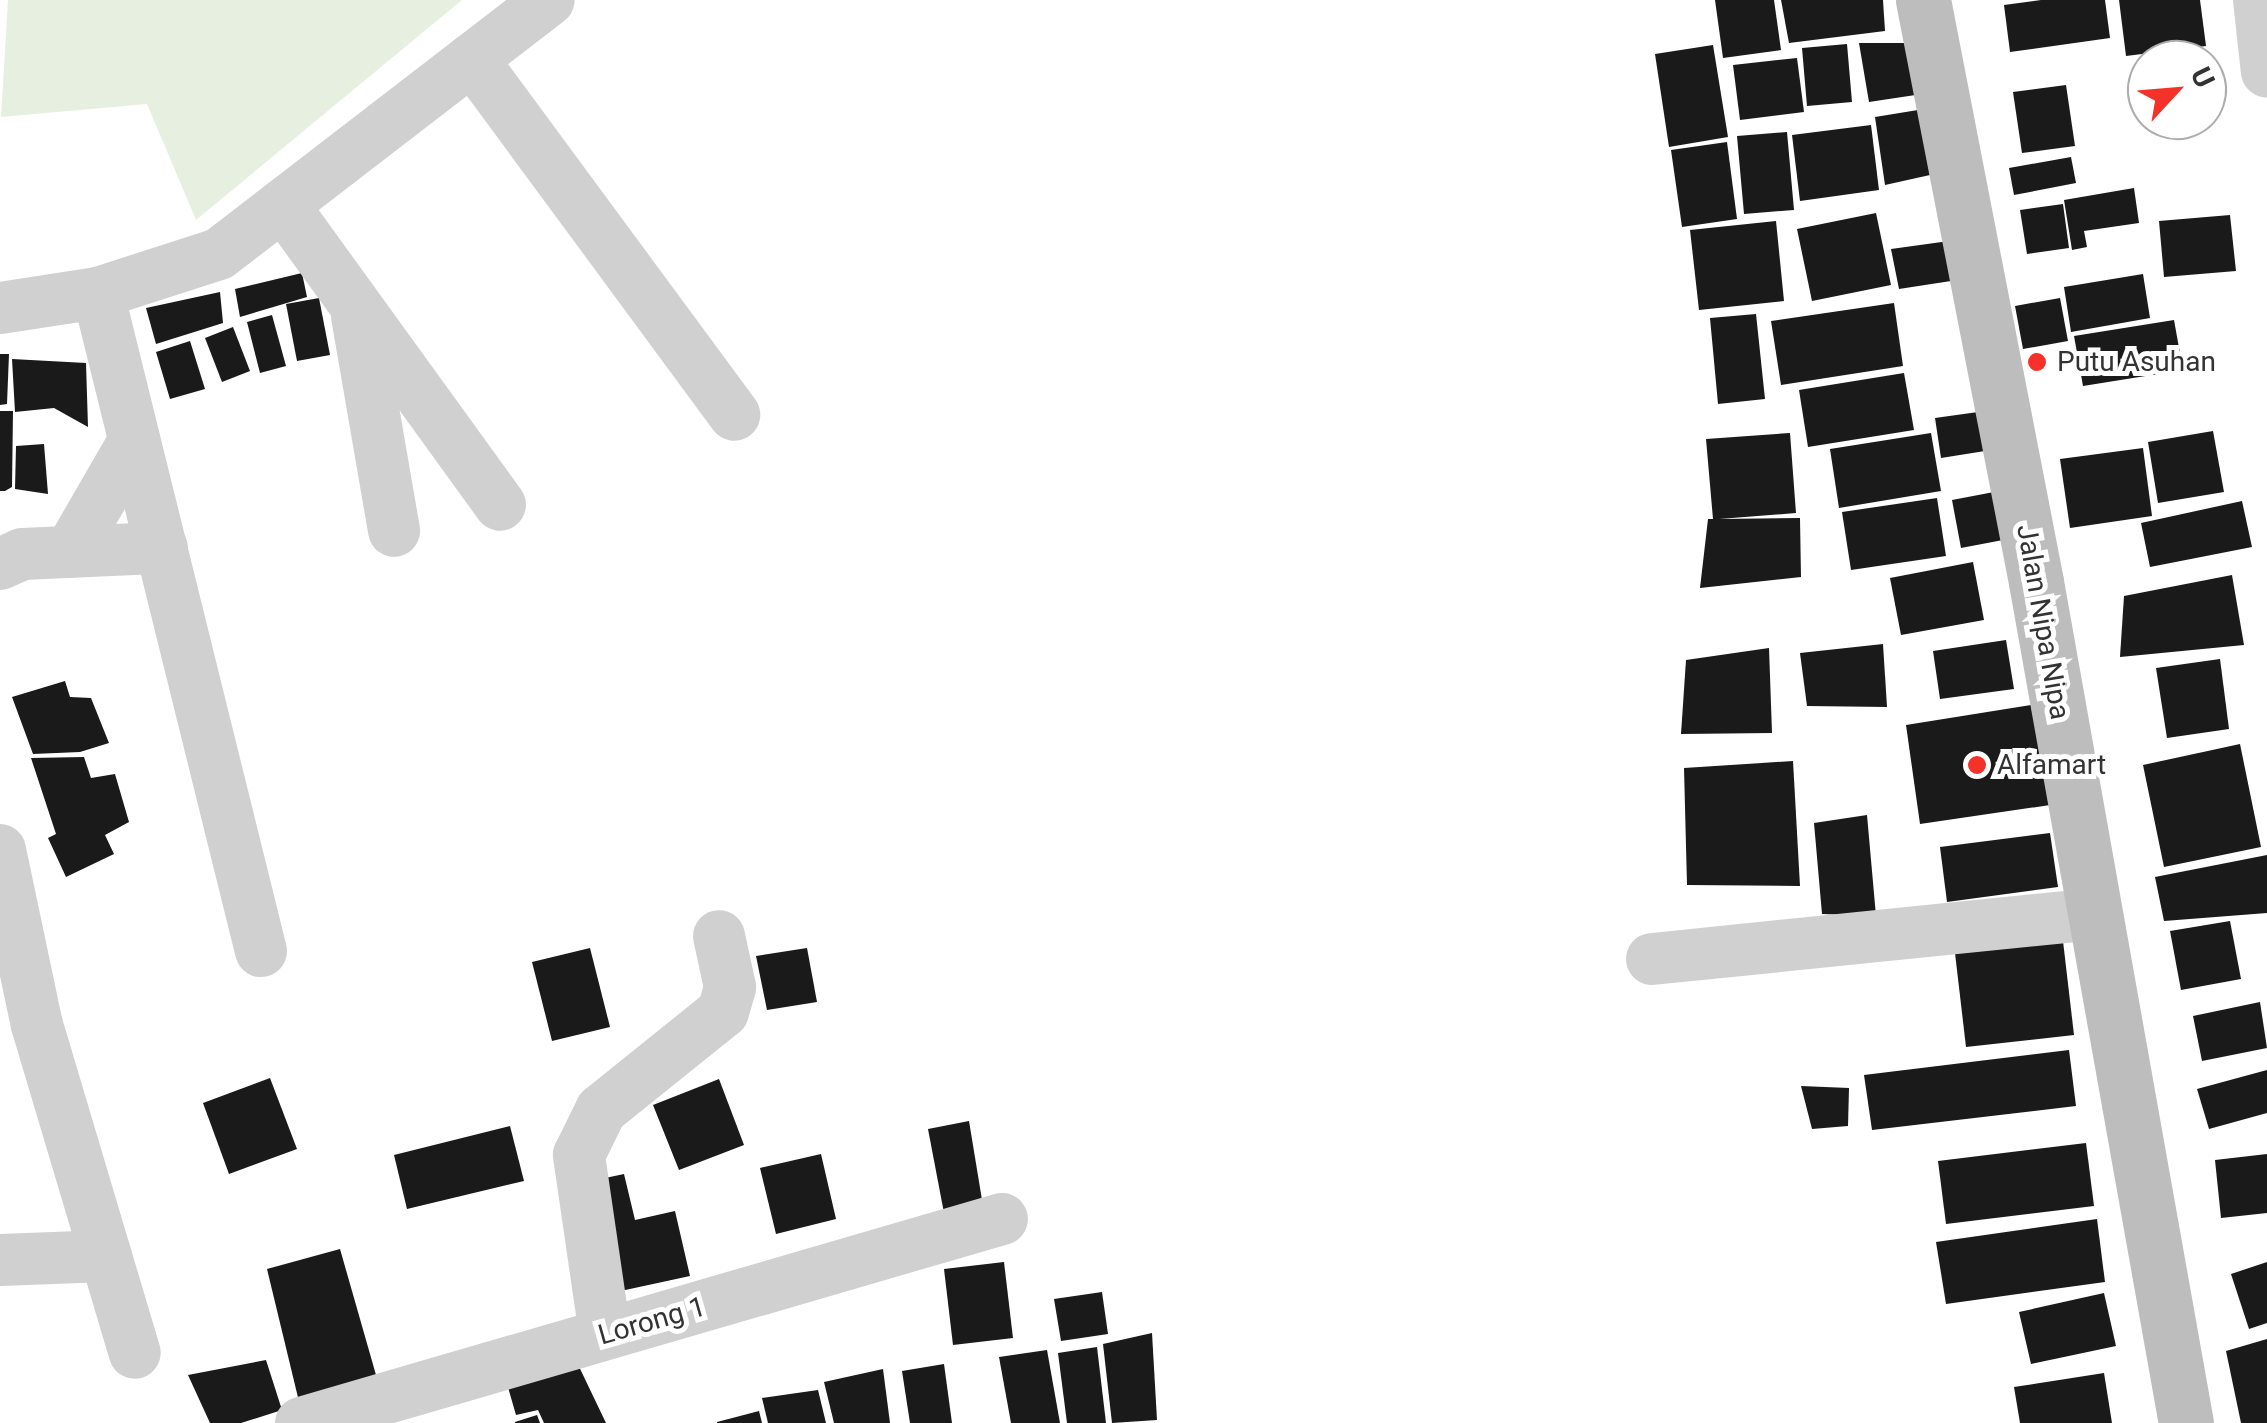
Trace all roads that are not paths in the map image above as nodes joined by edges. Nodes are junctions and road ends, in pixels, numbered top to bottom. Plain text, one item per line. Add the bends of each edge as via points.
1 (549, 0) edge
2 (1924, 0) edge
3 (2259, 0) edge
4 (472, 59) junction
5 (2267, 72) edge
6 (283, 206) junction
7 (98, 293) junction
8 (355, 305) junction
9 (0, 308) edge
10 (734, 415) dead end
11 (134, 441) junction
12 (500, 505) dead end
13 (394, 531) dead end
14 (162, 548) junction
15 (70, 552) junction
16 (0, 564) edge
17 (0, 850) edge
18 (2096, 914) junction
19 (719, 936) dead end
20 (261, 951) dead end
21 (1652, 959) dead end
22 (19, 1026) edge
23 (1002, 1220) dead end
24 (106, 1256) junction
25 (0, 1260) edge
26 (605, 1334) junction
27 (135, 1352) dead end
28 (329, 1419) edge
29 (2186, 1423) edge

1 - 4 street
2 - 18 street, Jalan Nipa Nipa
3 - 5 street
4 - 6 street
4 - 10 street
6 - 7 street via 219,254
6 - 8 street
7 - 9 street
7 - 11 street
8 - 12 street
8 - 13 street
11 - 14 street
11 - 15 street
14 - 15 street
14 - 20 street
15 - 16 street via 22,554
17 - 22 street
18 - 21 street
18 - 29 street, Jalan Nipa Nipa
19 - 26 street via 730,987 723,1012 601,1110 579,1156
22 - 24 street
23 - 26 street, Lorong 1
24 - 25 street
24 - 27 street
26 - 28 street, Lorong 1

